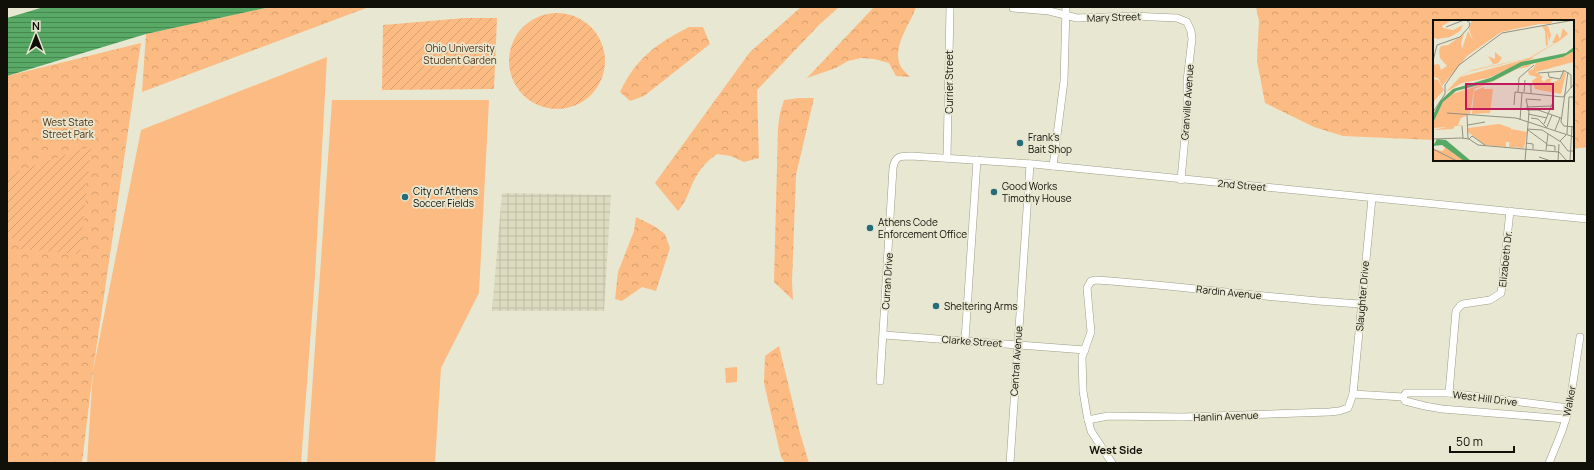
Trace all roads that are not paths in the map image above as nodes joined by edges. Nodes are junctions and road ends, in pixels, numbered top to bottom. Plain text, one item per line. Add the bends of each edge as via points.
1 (950, 7) edge
2 (1066, 7) edge
3 (1013, 8) edge
4 (1066, 15) junction
5 (1189, 26) joint
6 (896, 158) joint
7 (947, 158) junction
8 (977, 160) junction
9 (1030, 164) junction
10 (1053, 166) junction
11 (1181, 180) junction
12 (1372, 198) junction
13 (1510, 211) junction
14 (1587, 219) edge
15 (1361, 304) junction
16 (884, 335) junction
17 (1580, 337) dead end
18 (965, 340) junction
19 (1017, 345) junction
20 (1085, 350) junction
21 (880, 381) dead end
22 (1449, 393) junction
23 (1353, 394) junction
24 (1402, 397) junction
25 (1569, 408) junction
26 (1566, 419) junction
27 (1088, 420) junction
28 (1010, 463) edge
29 (1112, 463) edge
30 (1549, 463) edge

1 - 7 street, Currier Street
2 - 4 street
3 - 4 street, Mary Street
4 - 5 street, Mary Street via 1088,18 1177,18 1184,20
4 - 10 street via 1064,80
5 - 11 street, Granville Avenue via 1192,39
6 - 7 street, 2nd Street
6 - 16 street, Curran Drive via 893,168
7 - 8 street, 2nd Street
8 - 9 street, 2nd Street
8 - 18 street
9 - 10 street, 2nd Street
9 - 19 street, Central Avenue
10 - 11 street, 2nd Street
11 - 12 street, 2nd Street
12 - 13 street, 2nd Street
12 - 15 street, Slaughter Drive
13 - 14 street, 2nd Street
13 - 22 street, Elizabeth Dr. via 1501,293 1490,300 1462,304 1456,312
15 - 20 street, Rardin Avenue via 1096,280 1087,286 1091,332
15 - 23 street, Slaughter Drive
16 - 18 street, Clarke Street
16 - 21 street, Curran Drive
17 - 25 street, Walker
18 - 19 street, Clarke Street
19 - 20 street, Clarke Street
19 - 28 street, Central Avenue
20 - 27 street via 1082,357 1082,391
22 - 24 street, West Hill Drive via 1406,393
22 - 25 street, West Hill Drive
23 - 24 street, West Hill Drive
23 - 27 street, Hanlin Avenue via 1348,408 1339,411 1232,416 1108,416
24 - 26 street, West Hill Drive via 1405,401 1425,406
25 - 26 street, Walker
26 - 30 street, Walker
27 - 29 street via 1094,438

